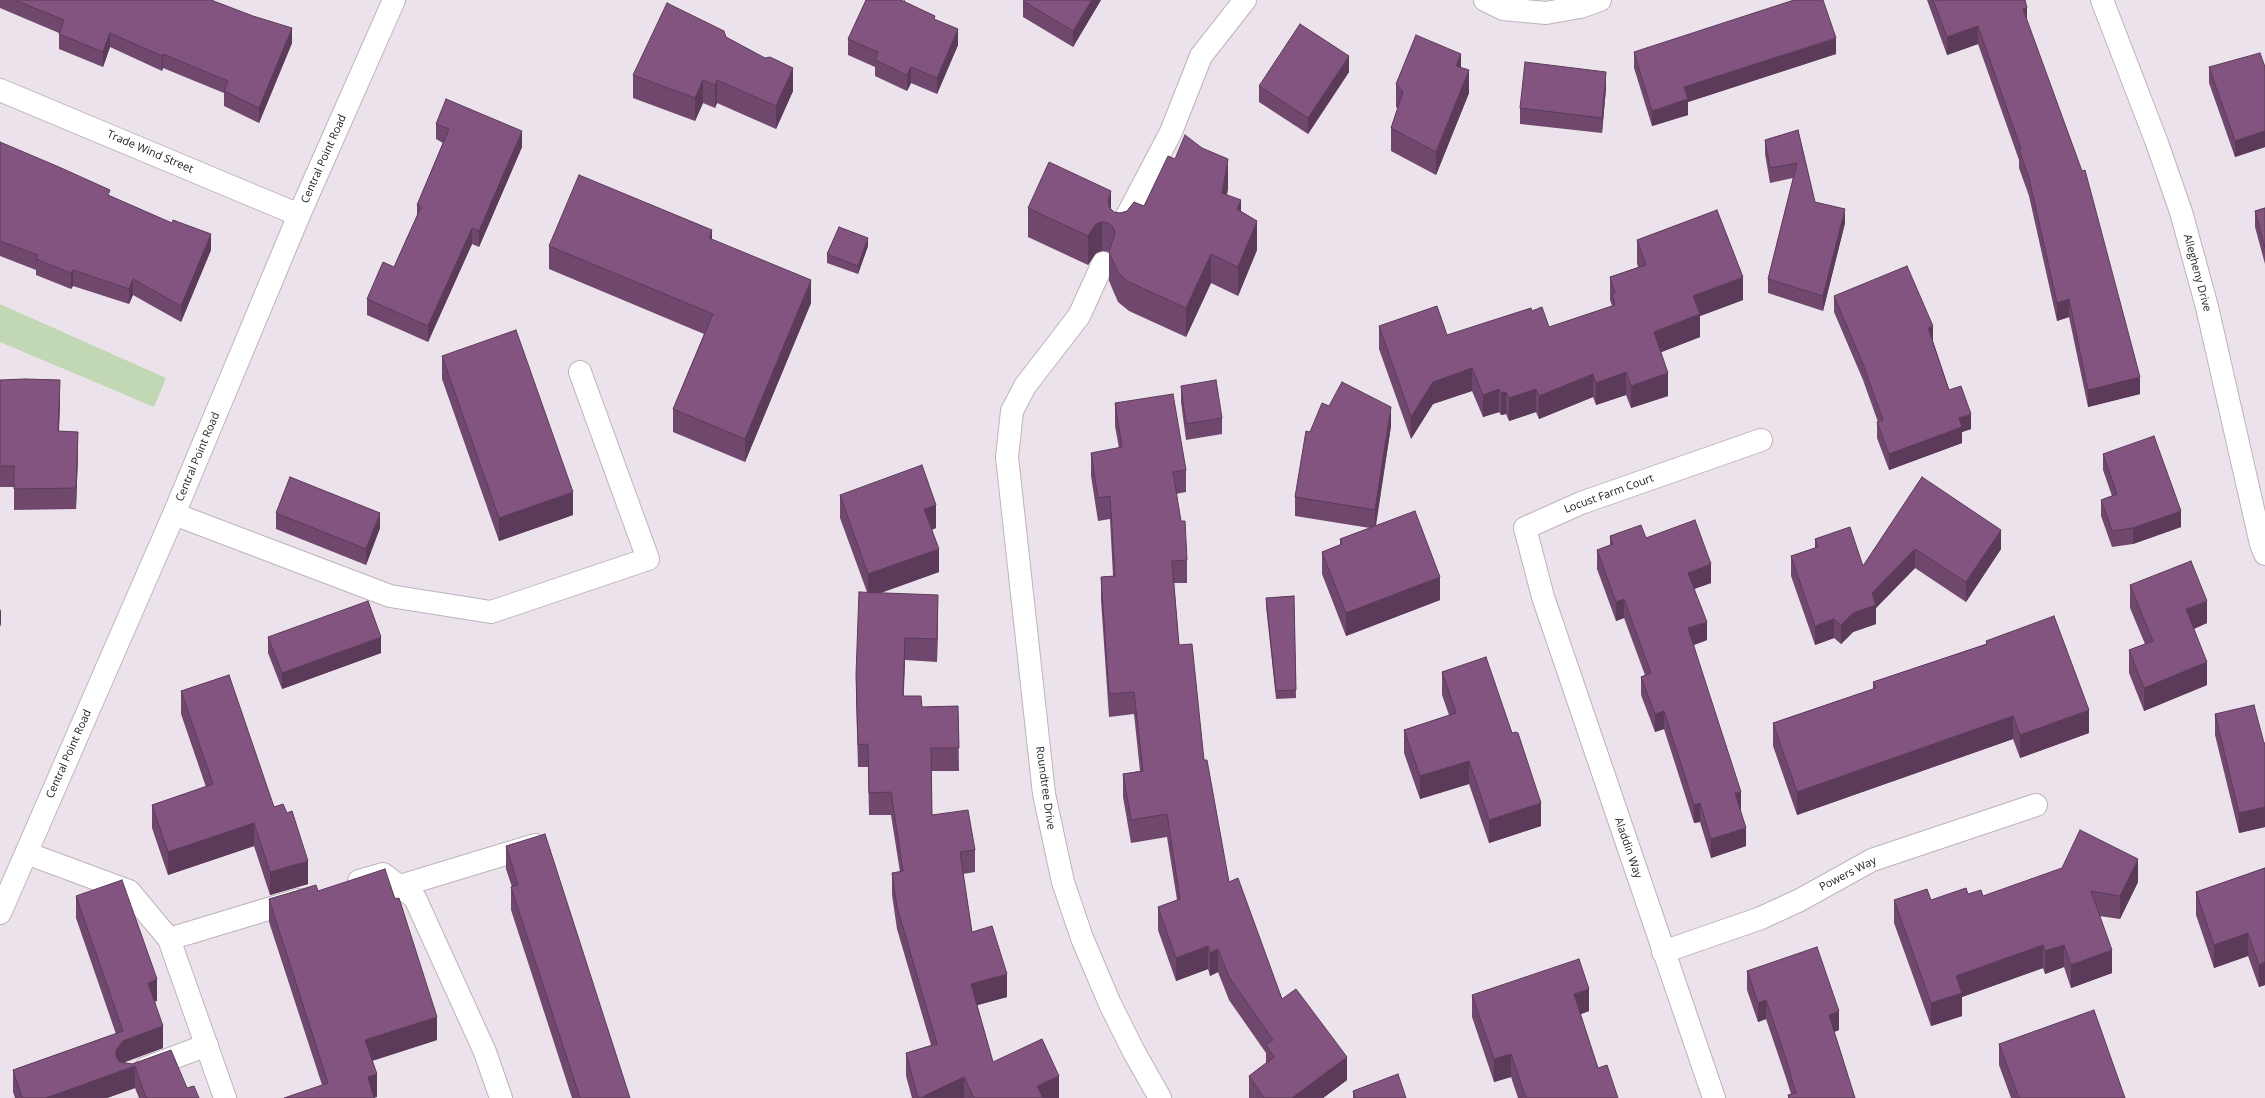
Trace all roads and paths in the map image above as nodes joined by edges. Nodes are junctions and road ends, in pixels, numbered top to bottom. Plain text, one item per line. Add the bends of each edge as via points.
1 (394, 0) edge
2 (1245, 0) edge
3 (1485, 0) edge
4 (1600, 0) edge
5 (2102, 0) edge
6 (0, 90) edge
7 (300, 215) junction
8 (1120, 230) edge
9 (1103, 263) dead end
10 (580, 372) dead end
11 (1761, 440) dead end
12 (174, 514) junction
13 (2265, 554) edge
14 (1543, 597) joint
15 (2036, 805) dead end
16 (540, 843) edge
17 (26, 853) junction
18 (400, 886) junction
19 (337, 888) edge
20 (314, 895) edge
21 (0, 913) edge
22 (169, 939) junction
23 (1663, 952) junction
24 (207, 1045) junction
25 (128, 1074) edge
26 (225, 1098) edge
27 (501, 1098) edge
28 (1160, 1098) edge
29 (1714, 1098) edge

1 - 7 street, Central Point Road
2 - 8 street via 1201,56 1175,122
3 - 4 street via 1503,9 1546,13 1580,7
5 - 13 street, Allegheny Drive via 2181,212 2207,307 2260,544
6 - 7 street, Trade Wind Street
7 - 12 street, Central Point Road
9 - 28 street, Roundtree Drive via 1079,316 1026,386 1012,411 1007,457 1044,794 1063,882 1082,938 1110,1004
10 - 12 street via 648,559 492,612 390,596
11 - 14 street, Locust Farm Court via 1581,503 1525,528
12 - 17 street, Central Point Road
14 - 23 street, Aladdin Way
15 - 23 street, Powers Way via 1872,860 1800,900 1761,918
16 - 18 street
17 - 21 street, Central Point Road
17 - 22 street via 129,891
18 - 19 street via 383,874
18 - 27 street via 415,898 485,1052
20 - 22 street
22 - 24 street
23 - 29 street, Aladdin Way
24 - 25 street
24 - 26 street

